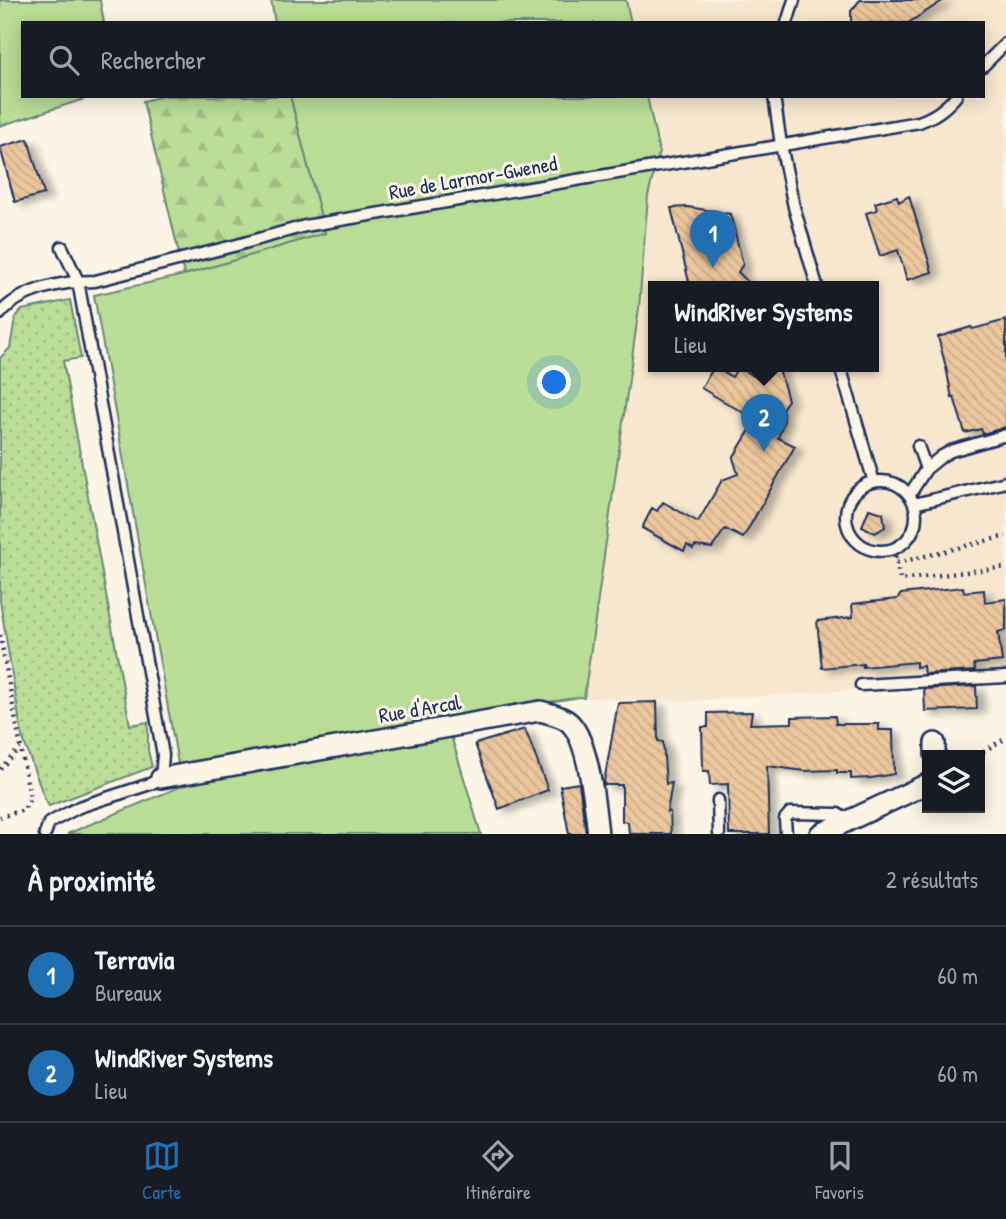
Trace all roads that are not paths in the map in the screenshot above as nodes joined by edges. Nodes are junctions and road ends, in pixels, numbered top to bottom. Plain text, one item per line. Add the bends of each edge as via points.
1 (794, 0) edge
2 (788, 21) edge
3 (1006, 43) edge
4 (985, 64) edge
5 (774, 98) edge
6 (954, 98) edge
7 (781, 145) junction
8 (62, 247) dead end
9 (78, 281) junction
10 (816, 281) edge
11 (0, 314) edge
12 (842, 372) edge
13 (1006, 435) edge
14 (918, 446) dead end
15 (926, 469) junction
16 (874, 482) junction
17 (1006, 482) edge
18 (912, 499) junction
19 (1006, 677) edge
20 (860, 685) dead end
21 (162, 778) junction
22 (922, 786) edge
23 (718, 800) dead end
24 (848, 821) junction
25 (45, 834) edge
26 (597, 834) edge
27 (719, 834) edge
28 (786, 834) edge
29 (820, 834) edge

1 - 2 lane
3 - 4 lane
5 - 7 lane
6 - 7 lane, Rue de Larmor-Gwened via 933,117 919,122
7 - 9 lane, Rue de Larmor-Gwened via 305,226 95,281
7 - 10 lane
8 - 9 lane
9 - 11 lane, Rue de Larmor-Gwened via 15,299
9 - 21 lane via 163,755
12 - 16 lane
13 - 15 lane via 951,451
14 - 15 lane
15 - 18 lane
16 - 18 lane via 899,485
16 - 18 lane via 863,486 847,506 848,529 868,548 894,548 910,536 916,517
17 - 18 lane
19 - 20 lane
21 - 25 lane via 79,807 49,823
21 - 26 street, Rue d'Arcal via 540,711 567,720 583,745
22 - 24 street
23 - 27 lane
24 - 28 lane via 838,814 790,813
24 - 29 street

